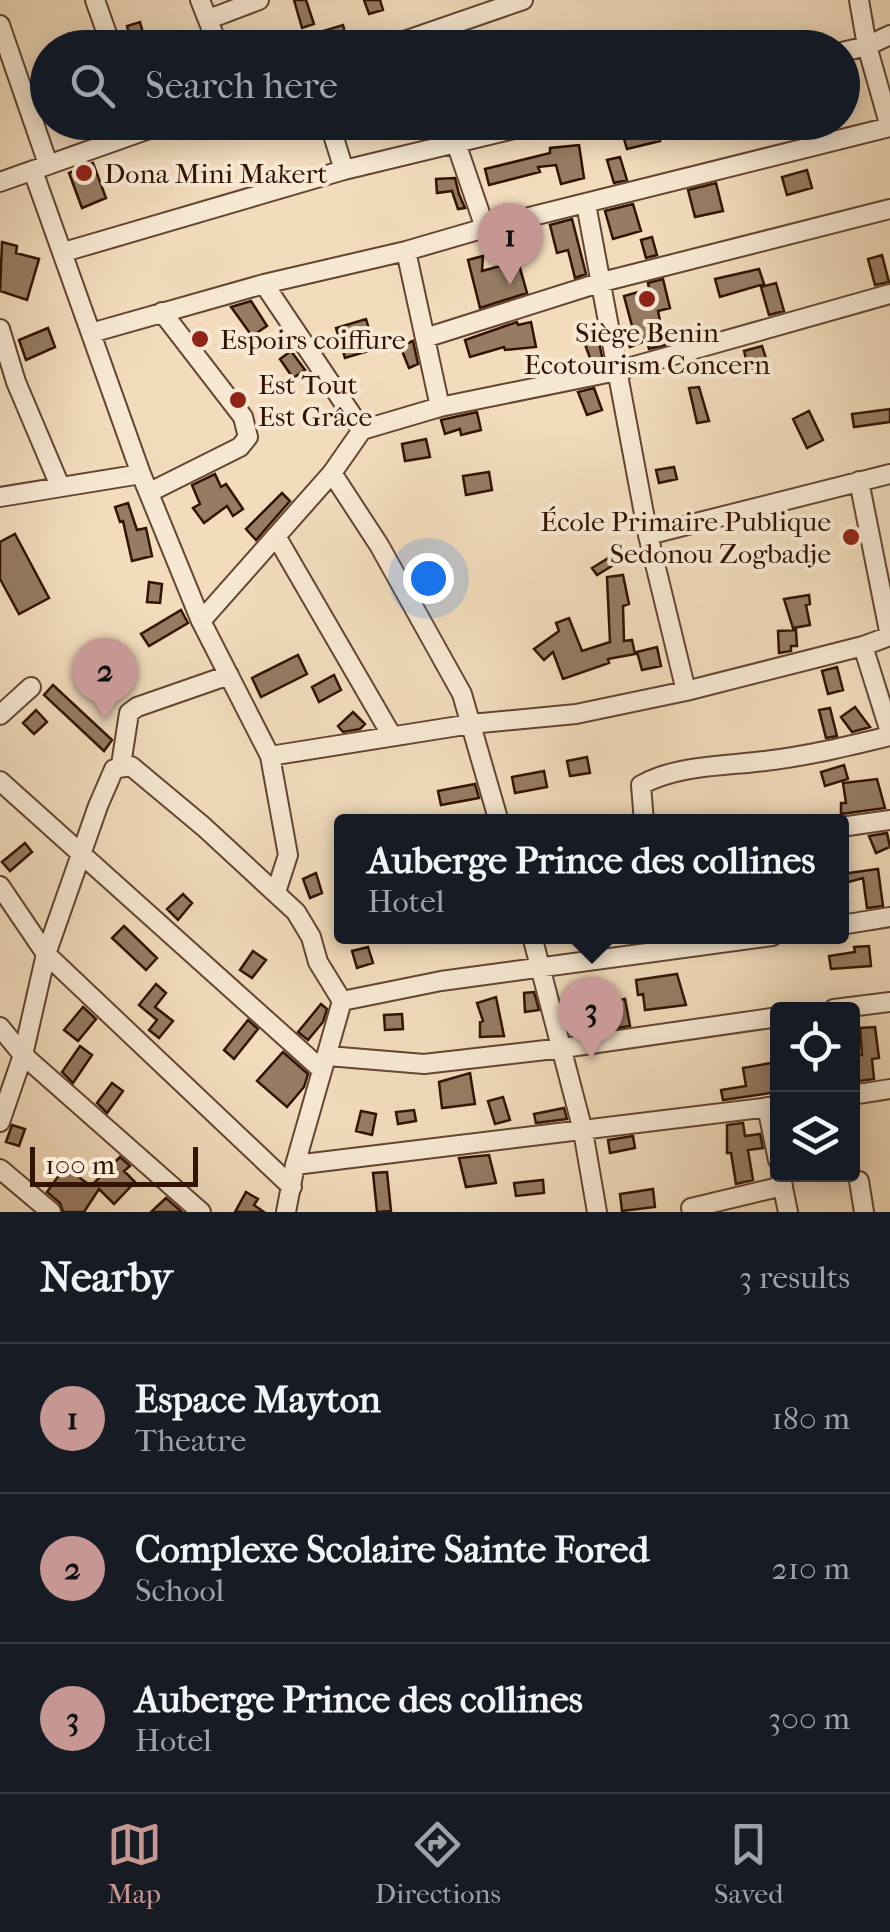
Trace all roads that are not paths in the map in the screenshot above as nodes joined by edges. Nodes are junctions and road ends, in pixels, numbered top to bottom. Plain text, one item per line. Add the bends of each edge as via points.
1 (96, 0) edge
2 (200, 0) edge
3 (259, 0) edge
4 (523, 0) edge
5 (859, 0) edge
6 (208, 19) junction
7 (0, 25) edge
8 (106, 30) edge
9 (212, 30) edge
10 (436, 30) edge
11 (890, 35) edge
12 (867, 46) junction
13 (860, 48) edge
14 (890, 127) edge
15 (30, 130) edge
16 (860, 135) edge
17 (33, 140) edge
18 (108, 140) edge
19 (335, 140) edge
20 (468, 140) edge
21 (839, 140) edge
22 (456, 143) junction
23 (41, 168) junction
24 (344, 170) junction
25 (0, 182) edge
26 (586, 204) junction
27 (890, 209) edge
28 (485, 228) junction
29 (406, 251) junction
30 (64, 252) junction
31 (602, 282) junction
32 (264, 284) junction
33 (890, 294) edge
34 (162, 312) junction
35 (0, 330) edge
36 (91, 333) junction
37 (425, 338) junction
38 (617, 371) junction
39 (440, 407) junction
40 (362, 430) junction
41 (141, 474) junction
42 (332, 474) junction
43 (890, 474) edge
44 (859, 481) junction
45 (60, 486) junction
46 (150, 492) junction
47 (0, 497) edge
48 (276, 536) junction
49 (648, 536) junction
50 (201, 621) junction
51 (890, 636) edge
52 (863, 646) junction
53 (228, 675) junction
54 (31, 687) dead end
55 (686, 691) junction
56 (0, 714) edge
57 (471, 724) junction
58 (890, 734) edge
59 (392, 736) junction
60 (270, 756) junction
61 (121, 766) junction
62 (0, 781) edge
63 (497, 814) edge
64 (643, 814) edge
65 (890, 820) edge
66 (849, 827) edge
67 (84, 854) junction
68 (0, 886) edge
69 (276, 892) junction
70 (890, 917) edge
71 (849, 924) edge
72 (534, 944) edge
73 (714, 944) edge
74 (46, 954) junction
75 (541, 968) junction
76 (342, 1001) junction
77 (890, 1002) edge
78 (860, 1006) edge
79 (770, 1018) edge
80 (0, 1027) edge
81 (563, 1048) junction
82 (24, 1055) junction
83 (325, 1063) junction
84 (890, 1089) edge
85 (860, 1094) edge
86 (770, 1106) edge
87 (0, 1122) edge
88 (583, 1131) junction
89 (295, 1164) junction
90 (0, 1168) edge
91 (776, 1182) edge
92 (782, 1182) edge
93 (858, 1182) edge
94 (292, 1188) junction
95 (692, 1208) dead end
96 (51, 1212) edge
97 (202, 1212) edge
98 (286, 1212) edge
99 (597, 1212) edge
100 (788, 1212) edge
101 (864, 1212) edge

1 - 8 street
2 - 6 street
3 - 6 street
4 - 10 street
5 - 12 street
6 - 9 street
7 - 15 street
11 - 12 street
12 - 13 street
12 - 14 street
14 - 16 street
17 - 23 street
18 - 23 street
19 - 24 street
20 - 22 street
21 - 26 street
22 - 24 street
22 - 28 street
23 - 25 street
23 - 30 street
24 - 30 street
26 - 28 street
26 - 31 street
27 - 31 street
28 - 29 street
29 - 32 street
29 - 37 street
30 - 36 street
31 - 37 street
31 - 38 street
32 - 34 street
32 - 40 street
33 - 38 street
34 - 36 street
34 - 46 street via 243,417 248,437 240,448
35 - 45 street
36 - 41 street
37 - 39 street
38 - 39 street
38 - 49 street
39 - 40 street
40 - 42 street
41 - 45 street
41 - 46 street
42 - 48 street
42 - 57 street via 446,661
43 - 44 street
44 - 49 street
44 - 51 street
45 - 47 street
46 - 50 street
48 - 50 street
48 - 59 street
49 - 55 street
50 - 53 street
51 - 52 street
52 - 55 street
52 - 58 street
53 - 60 street
53 - 61 street via 137,707 129,714
54 - 56 street
55 - 57 street via 576,714
57 - 59 street
57 - 63 street
58 - 64 street via 651,780 641,785
59 - 60 street
60 - 69 street via 288,855
61 - 67 street via 98,806
61 - 69 street via 131,766
62 - 67 street
65 - 66 street
67 - 74 street
67 - 83 street
68 - 74 street
69 - 76 street via 305,924
70 - 71 street
72 - 75 street
73 - 75 street
74 - 82 street
74 - 94 street
75 - 76 street
75 - 81 street
76 - 83 street
77 - 78 street
79 - 81 street
80 - 82 street
81 - 83 street via 424,1064
81 - 88 street
82 - 87 street
82 - 97 street
83 - 89 street
84 - 85 street
86 - 88 street
88 - 89 street
88 - 99 street
89 - 94 street
90 - 96 street
91 - 95 street
92 - 100 street
93 - 101 street
94 - 98 street

